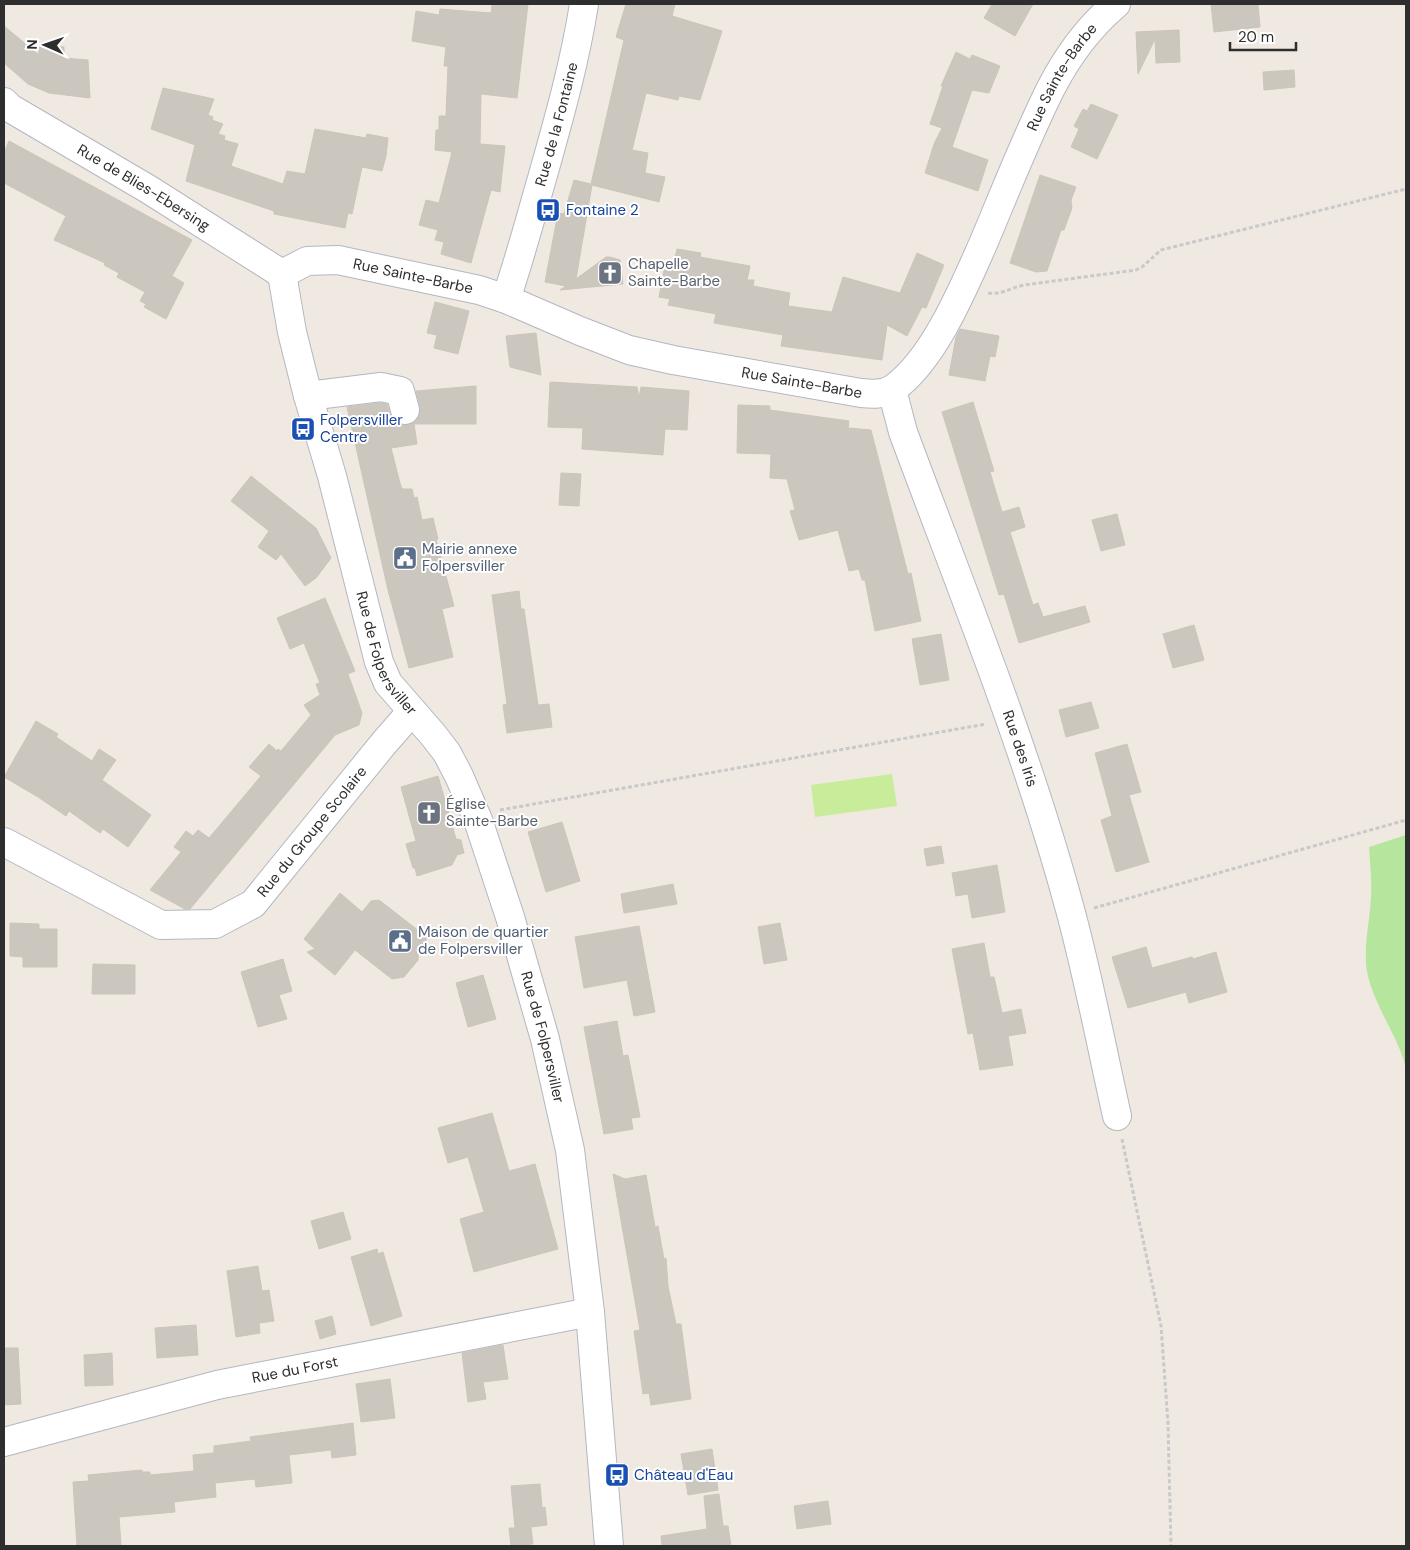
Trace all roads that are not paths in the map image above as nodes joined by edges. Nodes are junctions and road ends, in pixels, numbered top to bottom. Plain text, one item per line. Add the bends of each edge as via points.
1 (584, 4) edge
2 (1116, 4) edge
3 (6, 108) edge
4 (282, 274) junction
5 (506, 299) junction
6 (892, 390) junction
7 (308, 396) junction
8 (405, 410) dead end
9 (412, 711) junction
10 (4, 842) edge
11 (1117, 1116) road end
12 (590, 1312) junction
13 (4, 1442) edge
14 (609, 1546) edge

1 - 5 street, Rue de la Fontaine via 566,96
2 - 6 street, Rue Sainte-Barbe via 1079,44 1052,86 961,295 921,361
3 - 4 street, Rue de Blies-Ebersing via 148,189
4 - 5 street, Rue Sainte-Barbe via 307,261 338,260 454,284
4 - 7 street, Rue de Folpersviller
5 - 6 street, Rue Sainte-Barbe via 629,350 861,393 878,394
6 - 11 street, Rue des Iris via 903,432 1010,719 1044,820 1072,914
7 - 8 street via 382,387 400,391
7 - 9 street, Rue de Folpersviller via 332,476 379,662 388,683
9 - 10 street, Rue du Groupe Scolaire via 253,904 215,924 161,925
9 - 12 street, Rue de Folpersviller via 447,753 459,776 510,917 562,1110
12 - 13 street, Rue du Forst via 217,1385
12 - 14 street, Rue de Folpersviller

